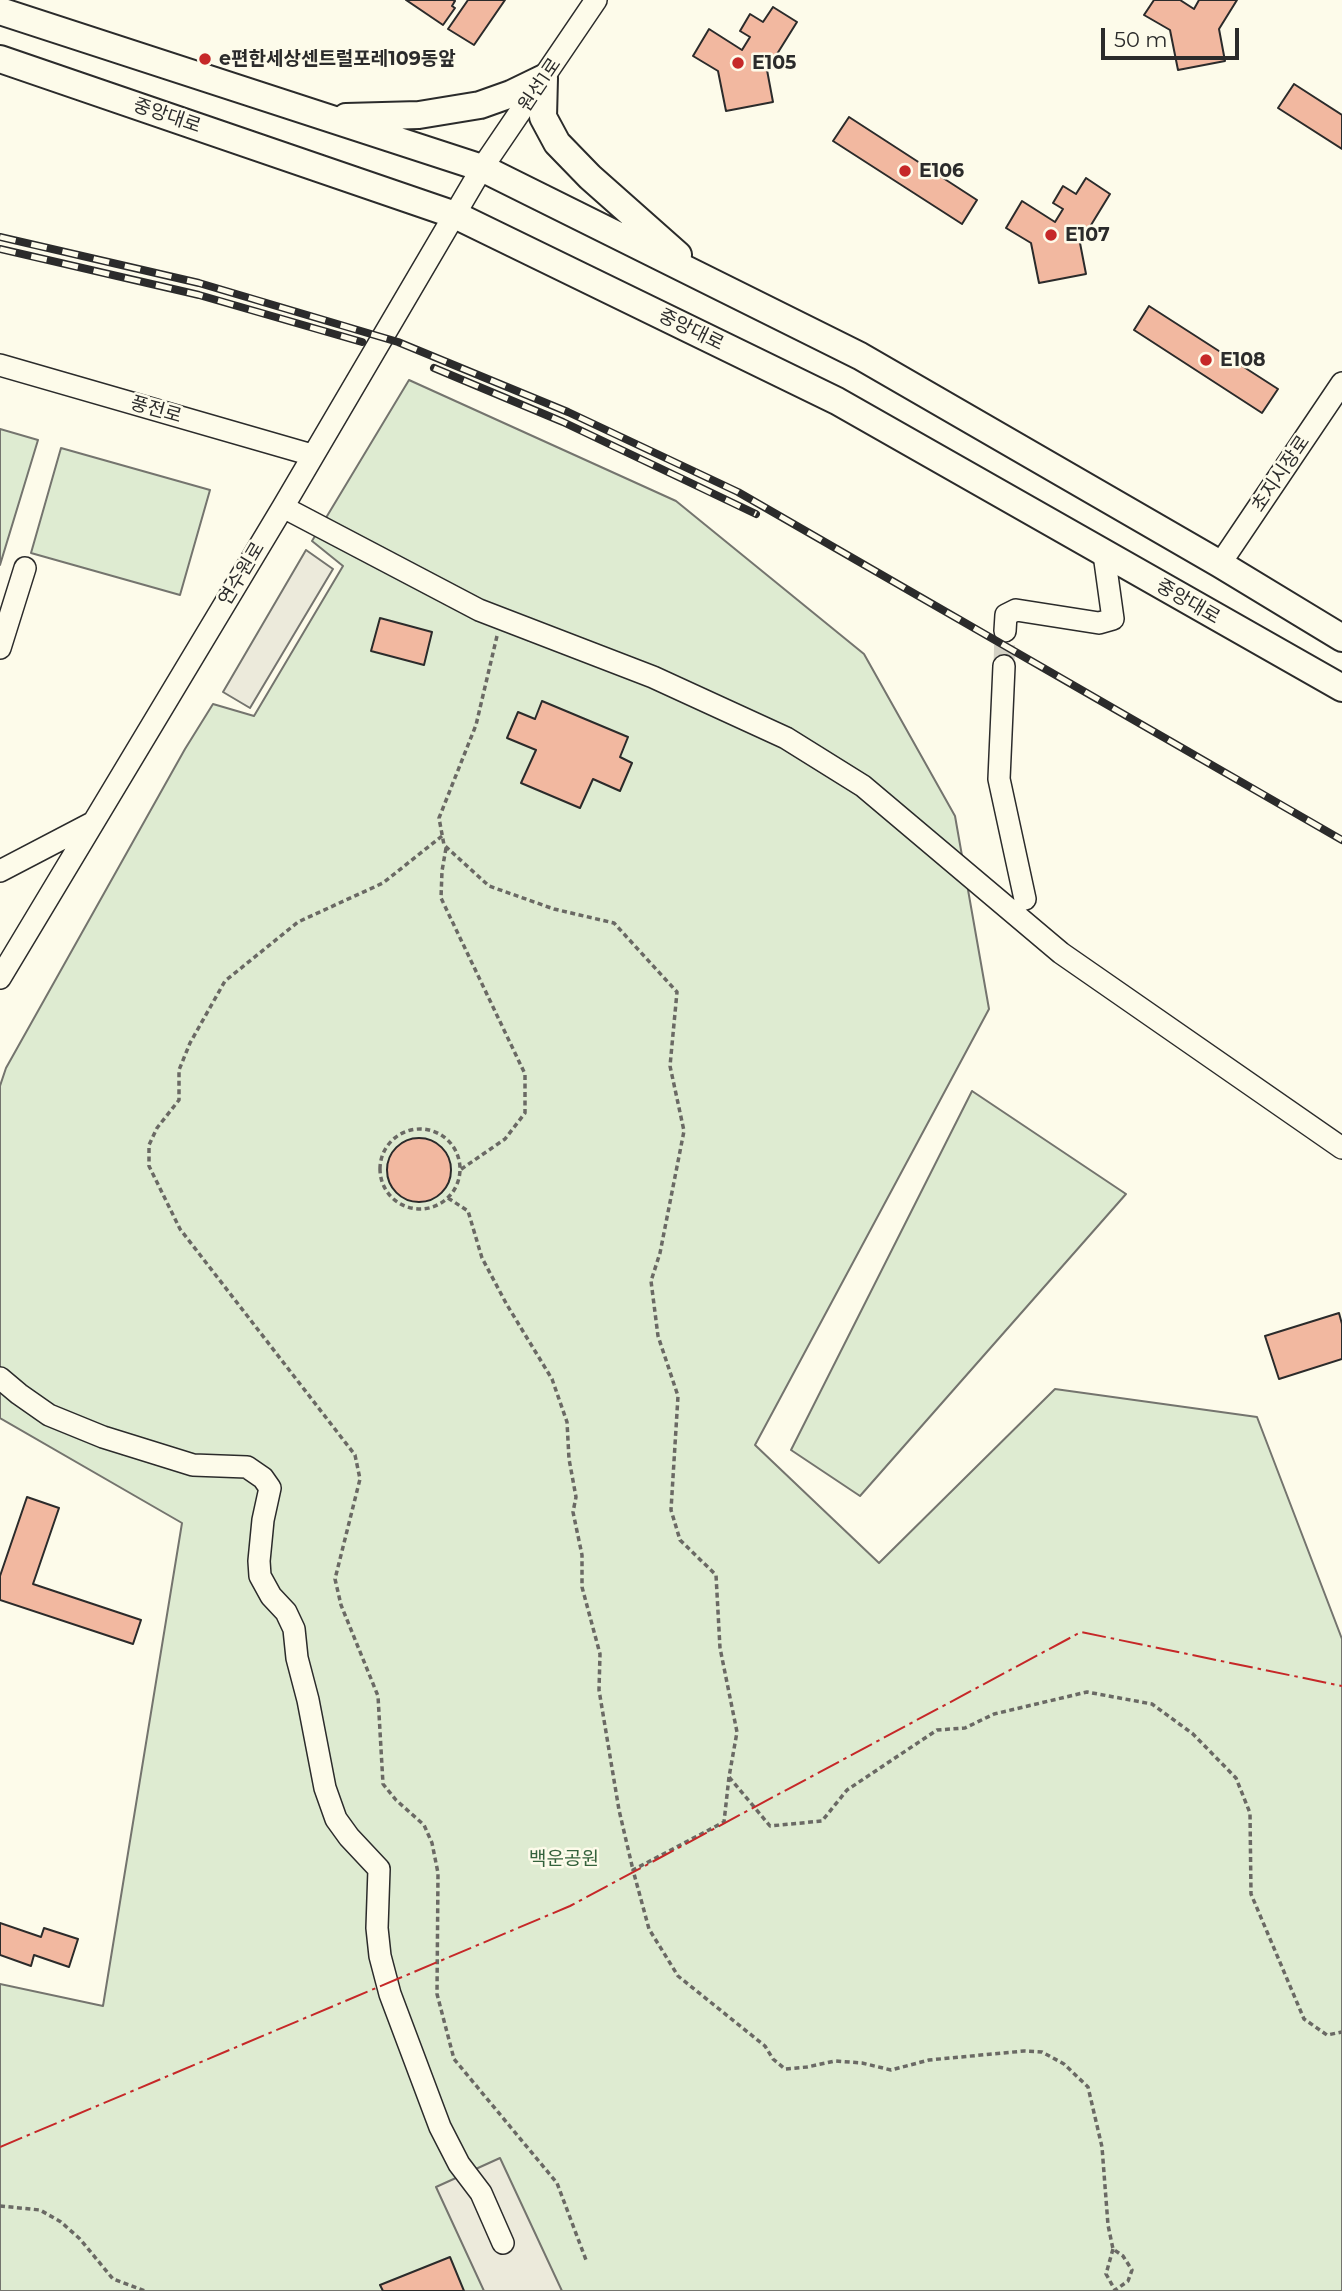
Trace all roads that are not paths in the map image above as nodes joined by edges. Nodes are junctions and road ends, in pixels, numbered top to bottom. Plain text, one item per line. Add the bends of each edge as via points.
1 (596, 0) edge
2 (0, 11) edge
3 (0, 59) edge
4 (544, 78) junction
5 (327, 118) junction
6 (482, 168) junction
7 (455, 215) junction
8 (705, 279) junction
9 (0, 365) edge
10 (1342, 383) edge
11 (312, 455) junction
12 (283, 506) junction
13 (1104, 554) junction
14 (1220, 564) junction
15 (25, 569) dead end
16 (1005, 631) tunnel mouth
17 (1342, 638) edge
18 (0, 648) edge
19 (1004, 666) tunnel mouth
20 (1342, 688) edge
21 (94, 822) junction
22 (0, 872) edge
23 (1025, 899) dead end
24 (0, 978) edge
25 (1342, 1148) edge
26 (0, 1378) edge
27 (503, 2243) dead end

1 - 4 street, 원선1로
2 - 5 main road
3 - 7 main road, 중앙대로
4 - 5 main road via 480,105 419,115
4 - 6 street, 원선1로
4 - 8 main road via 543,117 557,143
5 - 6 main road
6 - 7 street, 연수원로
6 - 8 main road
7 - 11 street, 연수원로
7 - 13 main road, 중앙대로 via 837,401
8 - 14 main road via 860,356
9 - 11 street, 풍전로
10 - 14 street, 초지시장로
11 - 12 street, 연수원로
12 - 21 street, 연수원로
12 - 25 street via 479,610 653,677 786,738 863,786 1061,953
13 - 16 street via 1113,619 1099,623 1016,610 1006,615
13 - 20 main road, 중앙대로
14 - 17 main road
15 - 18 street
19 - 23 street via 999,779
21 - 22 street
21 - 24 street, 연수원로
26 - 27 street via 60,1420 193,1465 247,1467 270,1488 260,1576 294,1629 325,1787 336,1819 379,1869 377,1928 390,1994 440,2127 458,2164 481,2193

